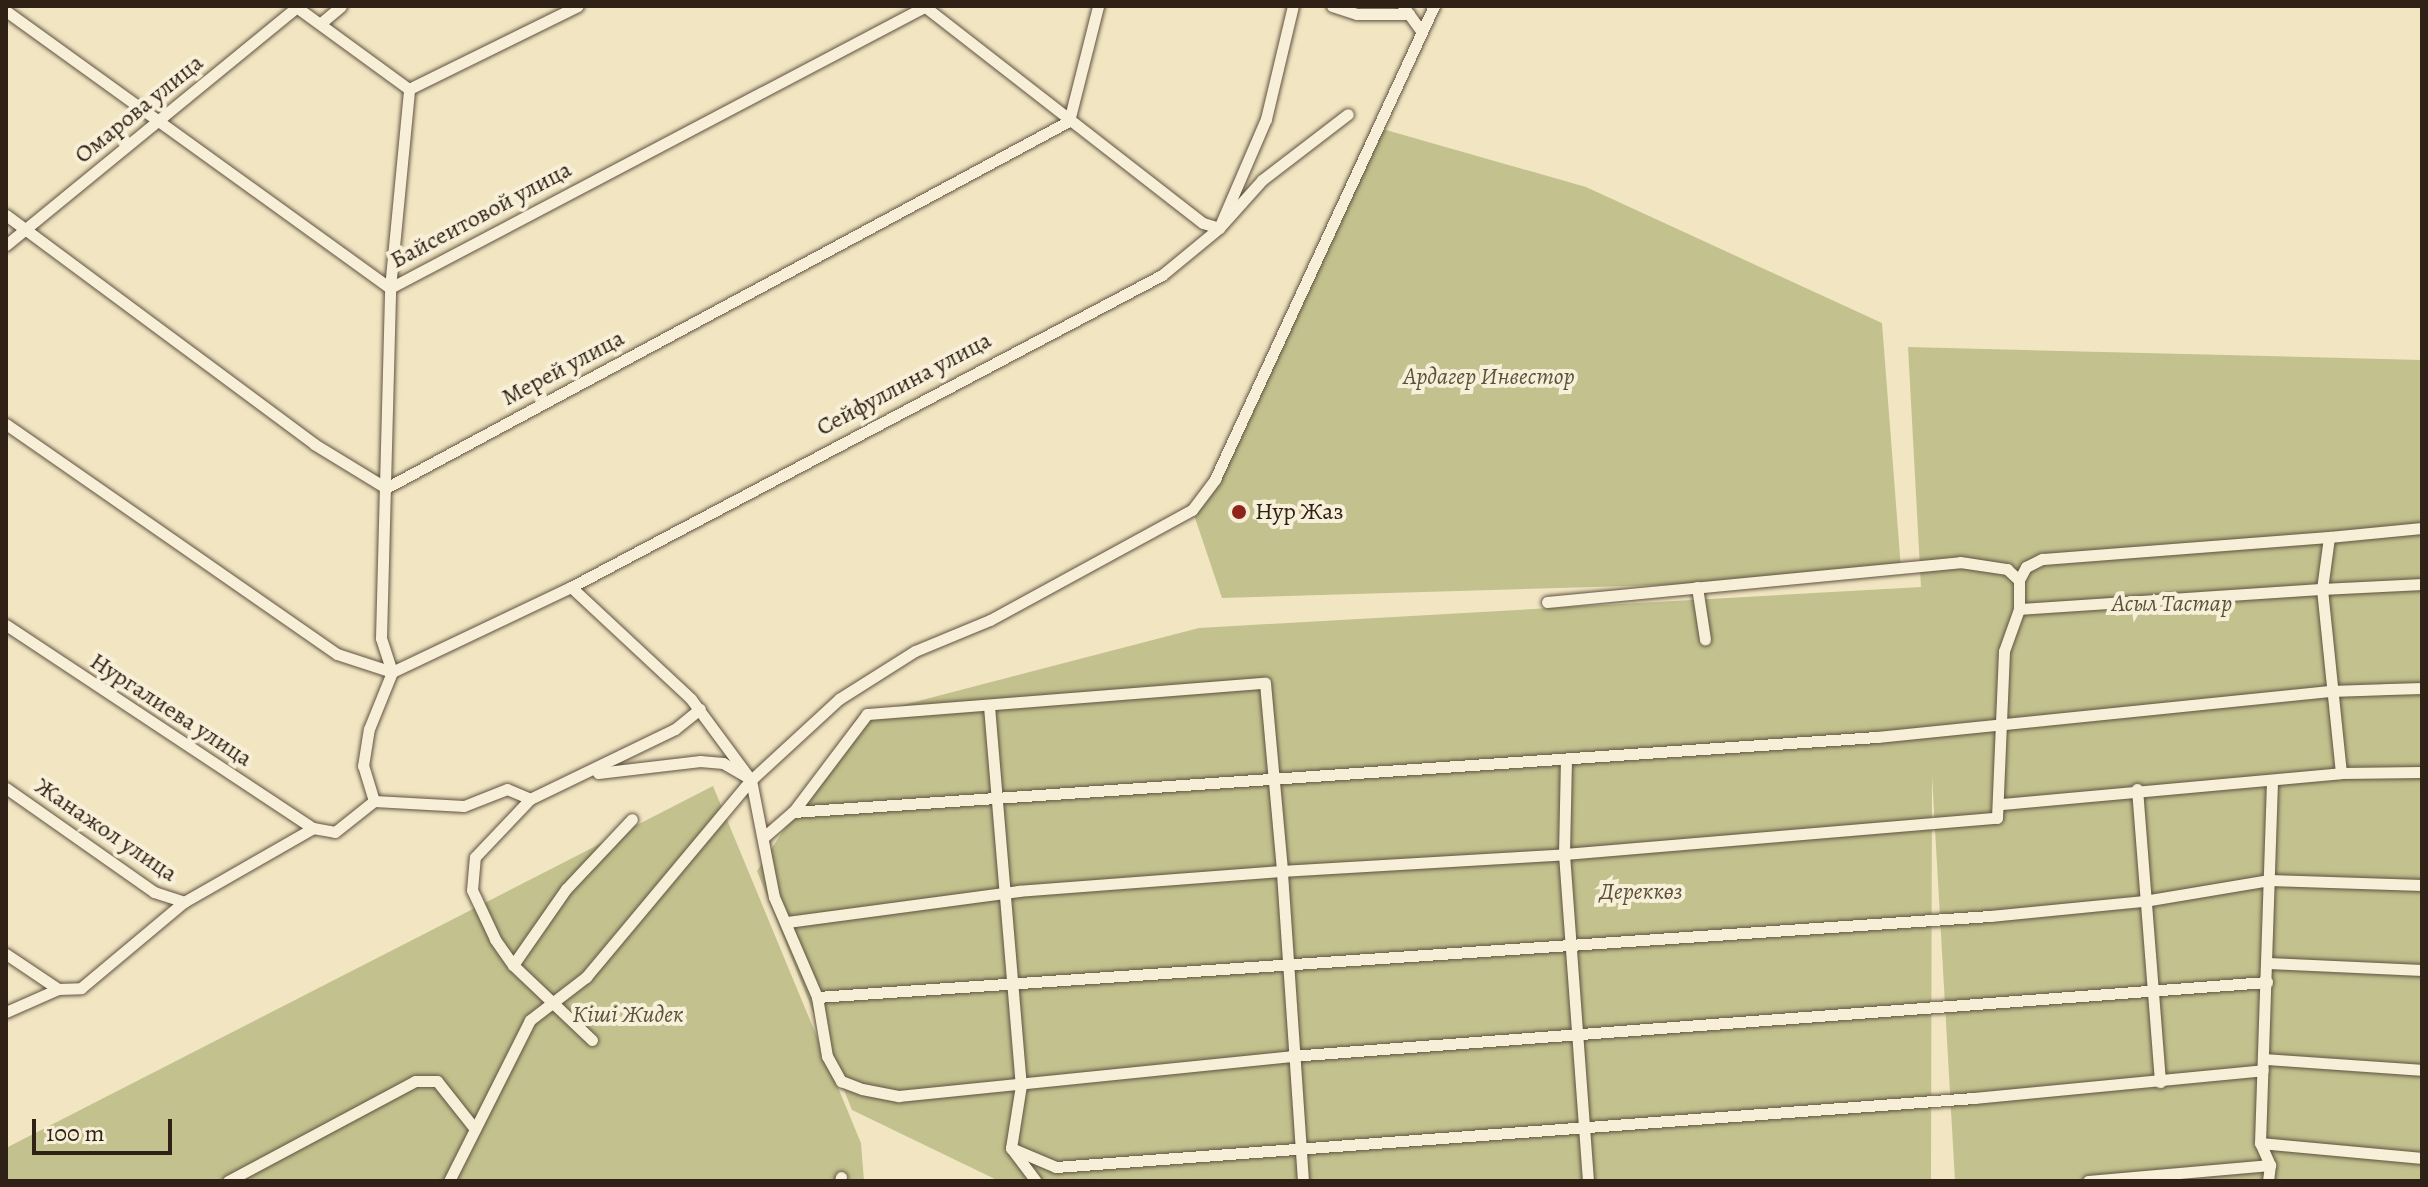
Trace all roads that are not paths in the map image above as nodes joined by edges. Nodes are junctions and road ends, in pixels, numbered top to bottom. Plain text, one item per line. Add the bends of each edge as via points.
1 (297, 6) edge
2 (341, 6) edge
3 (578, 6) edge
4 (925, 6) edge
5 (1098, 6) edge
6 (1293, 6) edge
7 (1332, 6) edge
8 (1434, 6) edge
9 (1406, 10) edge
10 (6, 11) edge
11 (321, 23) junction
12 (1422, 32) junction
13 (409, 89) junction
14 (1348, 114) dead end
15 (163, 120) junction
16 (1069, 121) junction
17 (6, 215) edge
18 (26, 228) junction
19 (1219, 228) junction
20 (6, 245) edge
21 (390, 288) junction
22 (6, 424) edge
23 (386, 488) junction
24 (2422, 528) edge
25 (2329, 537) junction
26 (2019, 580) junction
27 (2422, 584) edge
28 (571, 587) junction
29 (1697, 587) junction
30 (2322, 589) junction
31 (1547, 602) dead end
32 (2019, 609) junction
33 (6, 625) edge
34 (1705, 639) dead end
35 (392, 672) junction
36 (2422, 688) edge
37 (2330, 691) junction
38 (989, 706) junction
39 (700, 709) junction
40 (2004, 724) junction
41 (1566, 761) junction
42 (2422, 772) edge
43 (2341, 773) junction
44 (586, 776) junction
45 (751, 780) junction
46 (2272, 780) junction
47 (1276, 781) junction
48 (6, 788) edge
49 (2137, 789) junction
50 (530, 799) junction
51 (374, 801) junction
52 (995, 801) junction
53 (2002, 804) junction
54 (793, 812) junction
55 (632, 819) dead end
56 (313, 828) junction
57 (765, 836) junction
58 (1564, 854) junction
59 (1282, 871) junction
60 (2269, 880) junction
61 (2422, 885) edge
62 (1002, 893) junction
63 (2144, 901) junction
64 (184, 902) junction
65 (787, 922) junction
66 (1572, 945) junction
67 (6, 954) edge
68 (2268, 963) junction
69 (513, 965) junction
70 (1287, 965) junction
71 (2422, 970) edge
72 (2267, 982) junction
73 (1011, 986) junction
74 (58, 989) junction
75 (2152, 991) junction
76 (817, 997) junction
77 (553, 1003) junction
78 (6, 1012) edge
79 (1579, 1034) junction
80 (592, 1040) dead end
81 (1291, 1056) junction
82 (2264, 1064) junction
83 (2422, 1070) edge
84 (2160, 1082) junction
85 (1021, 1085) junction
86 (1585, 1126) junction
87 (475, 1129) junction
88 (2260, 1143) junction
89 (1301, 1146) junction
90 (1011, 1148) junction
91 (2422, 1158) edge
92 (2270, 1165) junction
93 (228, 1181) edge
94 (449, 1181) edge
95 (1036, 1181) edge
96 (1303, 1181) edge
97 (1588, 1181) edge
98 (2088, 1181) edge
99 (2268, 1181) edge

1 - 11 street
1 - 15 street, Омарова улица
2 - 11 street
3 - 13 street
4 - 16 street
4 - 21 street, Байсеитовой улица
5 - 16 street
6 - 19 street, Сейфуллина улица via 1266,119
7 - 9 street via 1357,14
8 - 12 street
9 - 12 street
10 - 15 street, Байсеитовой улица
11 - 13 street
12 - 45 street via 1215,479 1192,510 990,620 915,651 839,699
13 - 21 street
14 - 19 street via 1262,180
15 - 18 street, Омарова улица
15 - 21 street, Байсеитовой улица
16 - 19 street via 1203,223
16 - 23 street, Мерей улица
17 - 18 street
18 - 20 street, Омарова улица
18 - 23 street via 314,444
19 - 28 street, Сейфуллина улица via 1162,275
21 - 23 street
22 - 35 street via 337,654
23 - 35 street via 381,638
24 - 25 street
25 - 26 street via 2042,559 2026,567
25 - 30 street
26 - 29 street via 2007,569 1960,562
26 - 32 street
27 - 30 street
28 - 35 street, Сейфуллина улица
28 - 39 street
29 - 31 street
29 - 34 street
30 - 32 street
30 - 37 street
32 - 40 street via 2004,651
33 - 56 street, Нургалиева улица
35 - 51 street via 369,729 363,766
36 - 37 street
37 - 40 street
37 - 43 street
38 - 47 street via 1265,683
38 - 52 street
38 - 54 street via 867,714
39 - 44 street via 675,729
39 - 45 street
40 - 41 street
40 - 53 street
41 - 47 street
41 - 58 street
42 - 43 street
43 - 46 street
44 - 45 street via 700,761 723,763
44 - 50 street
45 - 57 street
45 - 77 street via 626,933
46 - 49 street
46 - 60 street
47 - 52 street
47 - 59 street
48 - 64 street, Жанажол улица via 154,892
49 - 53 street
49 - 63 street
50 - 51 street via 507,789 464,806
50 - 69 street via 475,857 472,890
51 - 56 street via 335,832
52 - 54 street
52 - 62 street
53 - 58 street via 1997,818 1956,823
54 - 57 street
55 - 69 street via 566,889
56 - 64 street
57 - 65 street via 774,897
58 - 59 street
58 - 66 street
59 - 62 street
59 - 70 street
60 - 61 street
60 - 63 street
60 - 68 street
62 - 65 street
62 - 73 street
63 - 66 street
63 - 75 street
64 - 74 street via 93,980
65 - 76 street
66 - 70 street
66 - 79 street
67 - 74 street
68 - 71 street
68 - 72 street
69 - 77 street
70 - 73 street
70 - 81 street
72 - 75 street
72 - 82 street
73 - 76 street
73 - 85 street
74 - 78 street
75 - 79 street
75 - 84 street
76 - 85 street via 827,1056 841,1081 899,1096
77 - 80 street
77 - 87 street via 530,1020
79 - 81 street
79 - 86 street
81 - 85 street
81 - 89 street
82 - 83 street
82 - 84 street
82 - 88 street
84 - 86 street
85 - 90 street
86 - 89 street
86 - 97 street
87 - 93 street via 437,1081 415,1081
87 - 94 street
88 - 91 street
88 - 92 street
89 - 90 street via 1056,1167
89 - 96 street
90 - 95 street
92 - 98 street
92 - 99 street

